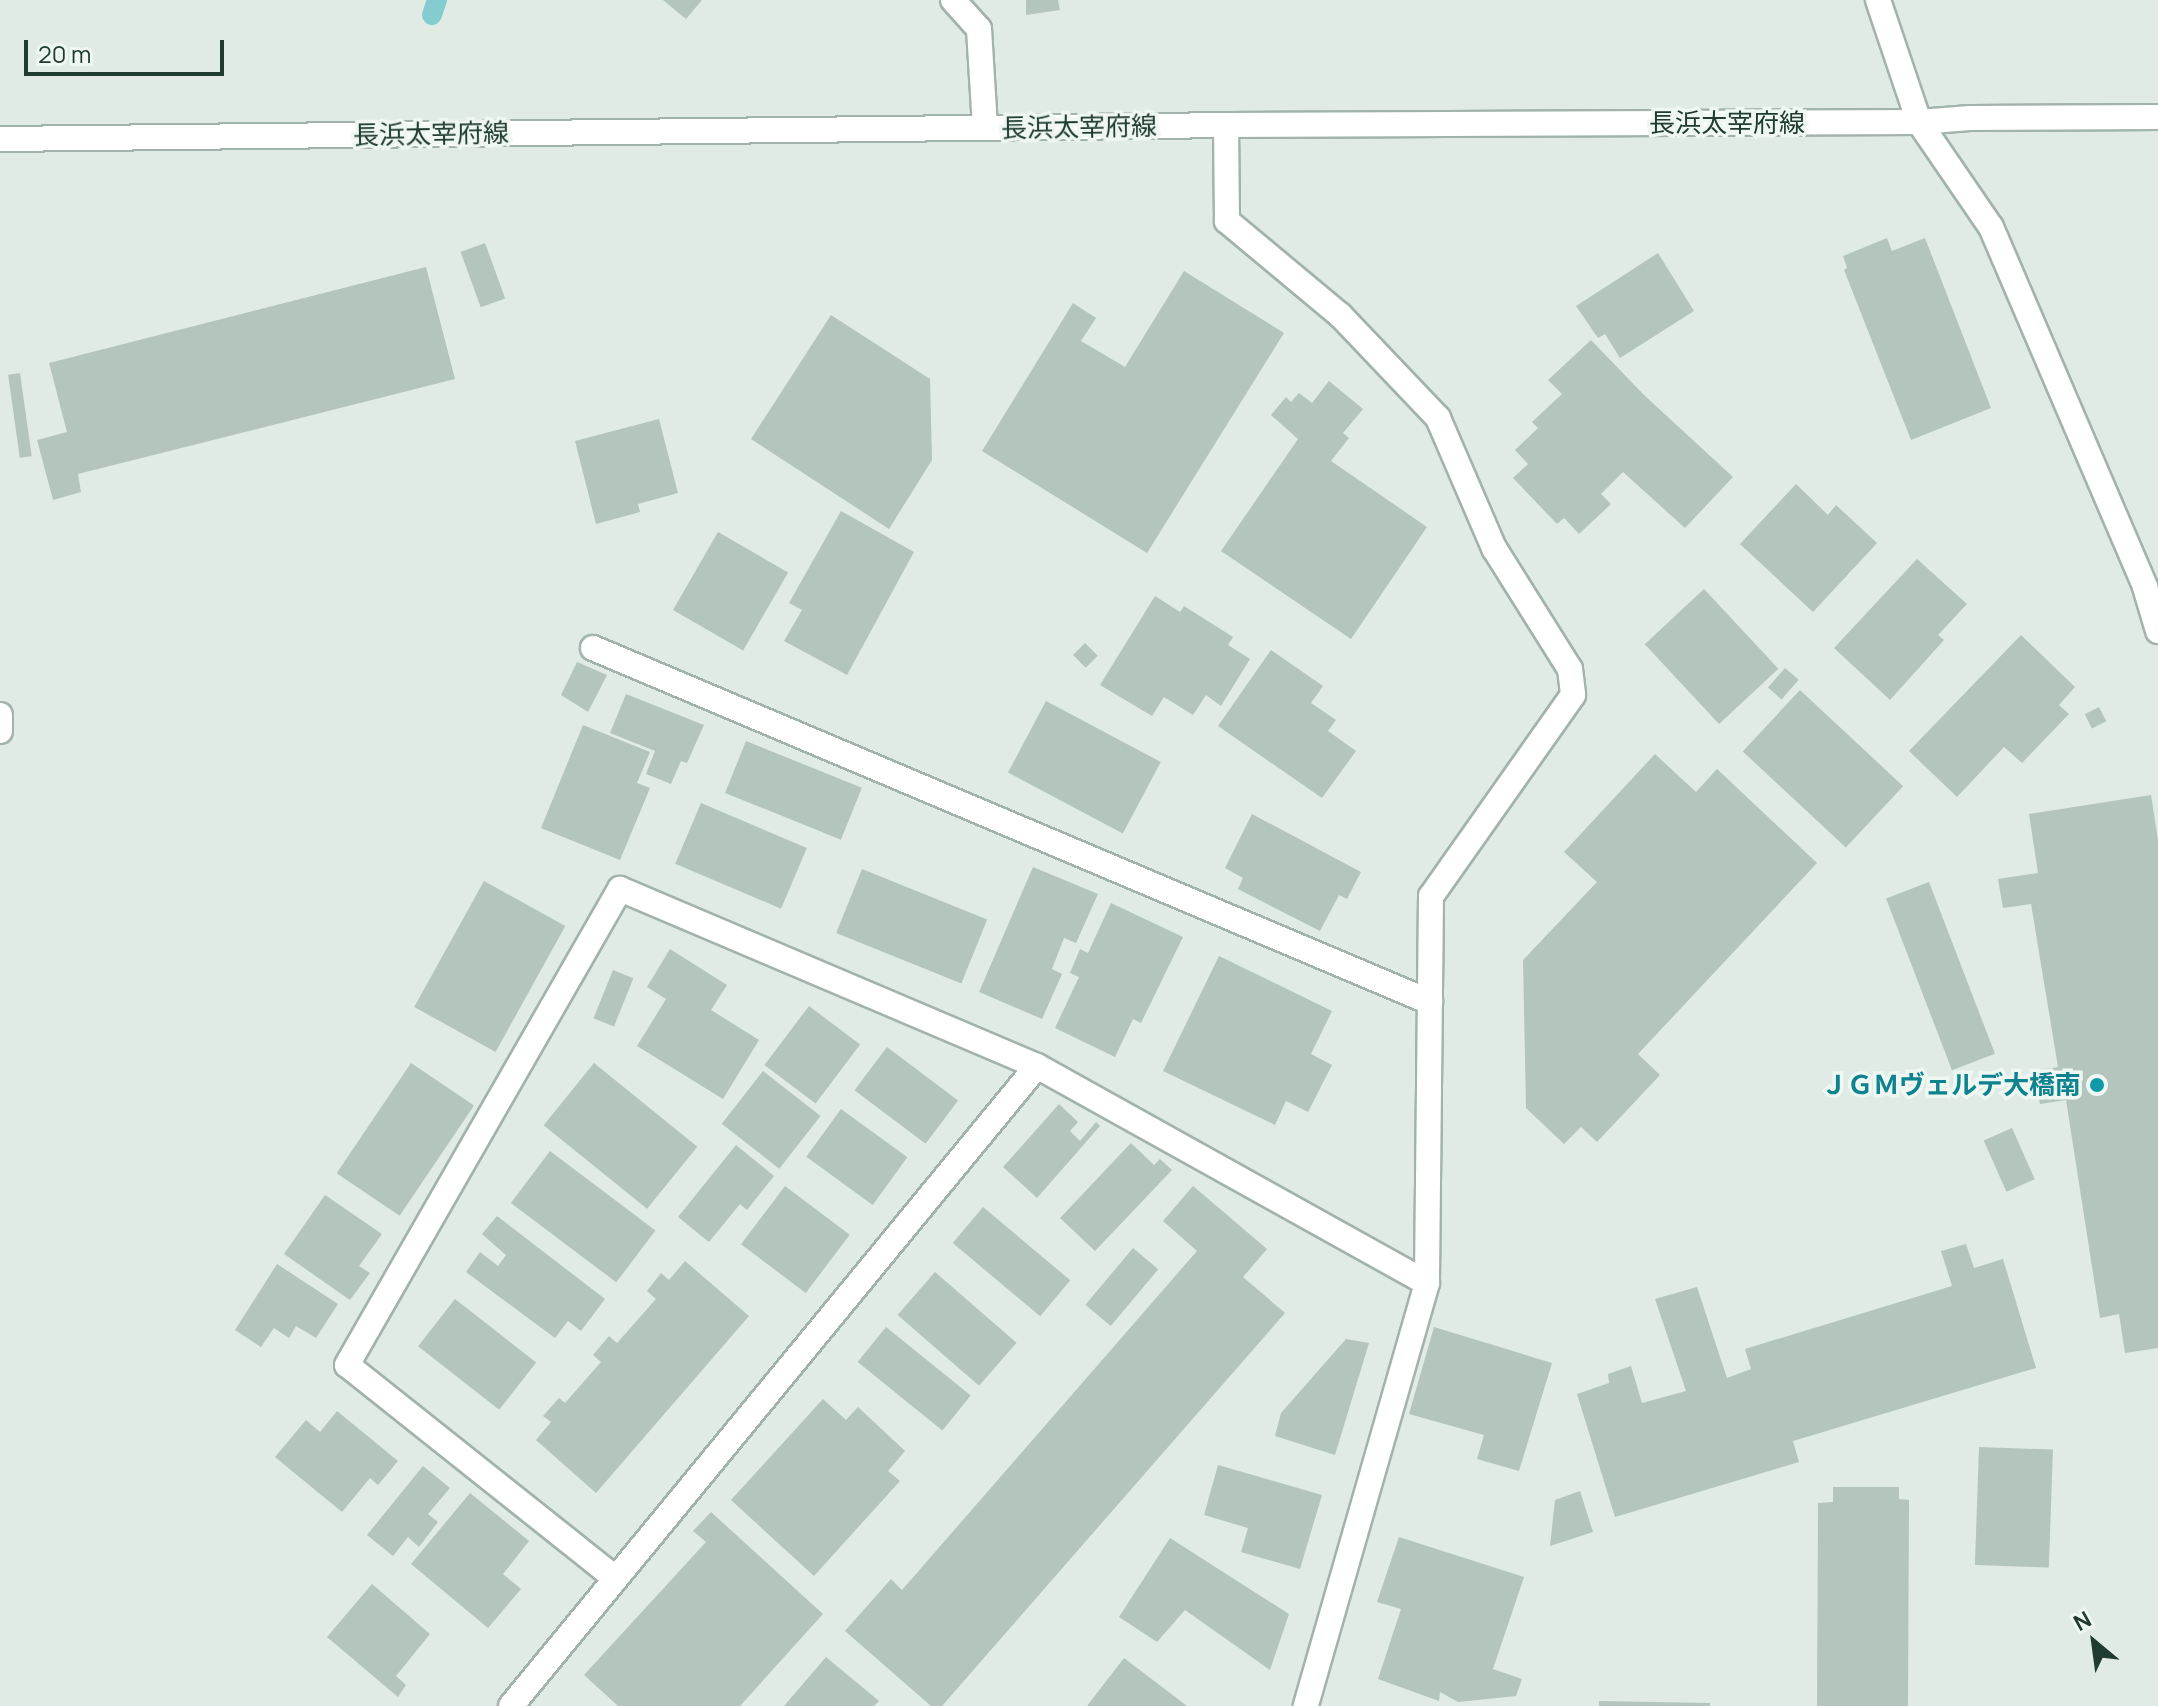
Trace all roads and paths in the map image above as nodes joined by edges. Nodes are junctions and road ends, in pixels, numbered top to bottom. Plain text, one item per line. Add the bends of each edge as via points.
1 (953, 0) edge
2 (1878, 0) edge
3 (2158, 117) edge
4 (1919, 122) junction
5 (1226, 125) junction
6 (985, 128) junction
7 (0, 139) edge
8 (2158, 631) edge
9 (593, 648) dead end
10 (0, 715) edge
11 (0, 731) edge
12 (1430, 1002) junction
13 (1037, 1066) junction
14 (1427, 1283) junction
15 (615, 1578) junction
16 (511, 1706) edge
17 (1306, 1706) edge

1 - 6 street via 979,29
2 - 4 street
3 - 4 street, 長浜太宰府線
4 - 5 street, 長浜太宰府線
4 - 8 street via 1991,227 2145,587
5 - 6 street, 長浜太宰府線
5 - 12 street via 1227,221 1340,315 1438,418 1494,548 1570,669 1573,695 1431,896
6 - 7 street, 長浜太宰府線
9 - 12 street
10 - 11 street
12 - 14 street
13 - 14 street
13 - 15 street
13 - 15 street via 620,889 347,1365
14 - 17 street
15 - 16 street

